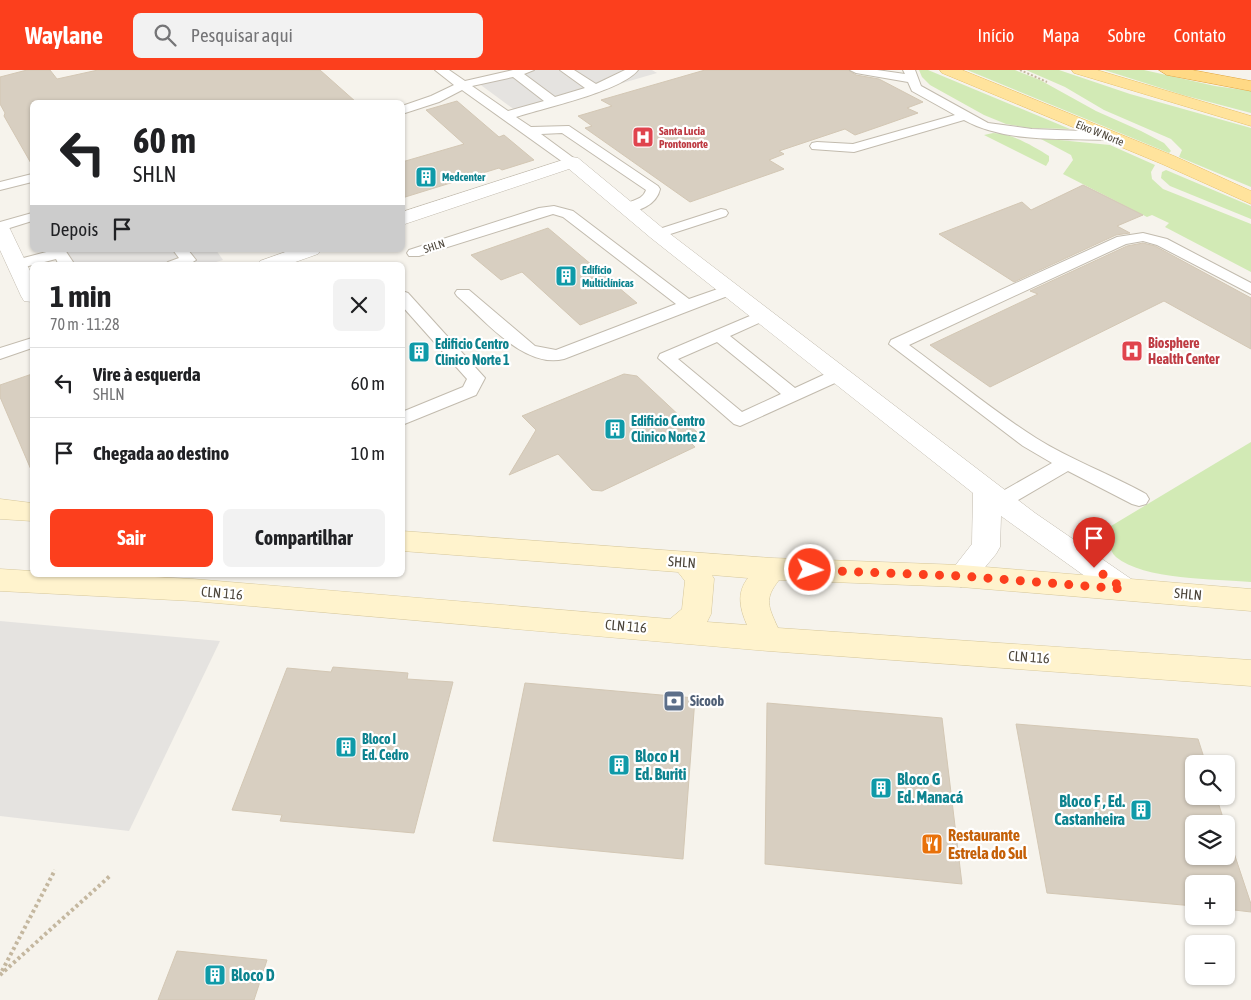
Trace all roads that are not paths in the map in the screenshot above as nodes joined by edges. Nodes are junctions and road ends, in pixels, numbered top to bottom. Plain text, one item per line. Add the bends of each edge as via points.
1 (440, 70) edge
2 (468, 70) edge
3 (566, 70) edge
4 (632, 70) edge
5 (856, 70) edge
6 (948, 70) edge
7 (1080, 70) edge
8 (1167, 70) edge
9 (522, 71) edge
10 (910, 75) edge
11 (484, 80) junction
12 (463, 85) junction
13 (1251, 86) edge
14 (595, 89) junction
15 (552, 101) junction
16 (405, 109) edge
17 (508, 115) junction
18 (968, 115) junction
19 (1251, 121) edge
20 (530, 131) junction
21 (1107, 136) junction
22 (817, 146) dead end
23 (572, 162) junction
24 (30, 178) edge
25 (0, 186) edge
26 (1251, 198) edge
27 (629, 208) junction
28 (721, 213) dead end
29 (30, 218) edge
30 (405, 218) edge
31 (30, 228) edge
32 (1, 231) edge
33 (658, 234) junction
34 (182, 252) edge
35 (305, 252) edge
36 (414, 252) dead end
37 (62, 256) edge
38 (182, 262) edge
39 (276, 262) edge
40 (17, 264) junction
41 (732, 289) junction
42 (1251, 289) edge
43 (30, 292) edge
44 (463, 293) dead end
45 (405, 299) edge
46 (687, 305) junction
47 (764, 315) junction
48 (719, 335) junction
49 (30, 344) edge
50 (0, 354) edge
51 (840, 374) junction
52 (793, 395) junction
53 (405, 418) edge
54 (1067, 463) junction
55 (993, 494) junction
56 (1139, 499) dead end
57 (0, 509) edge
58 (30, 512) edge
59 (405, 541) edge
60 (686, 563) junction
61 (772, 569) junction
62 (961, 576) junction
63 (0, 580) edge
64 (1124, 589) junction
65 (1251, 600) edge
66 (677, 630) junction
67 (768, 639) junction
68 (1251, 673) edge

1 - 12 lane
2 - 11 lane
3 - 14 lane
4 - 14 lane via 627,77
5 - 10 lane
6 - 21 main road, Eixo W Norte
7 - 19 main road
8 - 13 highway
9 - 11 lane
9 - 15 lane
10 - 18 lane via 916,88
11 - 12 lane
12 - 16 lane
12 - 17 lane
14 - 15 lane
15 - 17 lane
17 - 20 lane
18 - 21 lane via 986,126 1003,129
18 - 22 lane via 854,148
20 - 23 lane
20 - 27 lane via 565,129 653,189 648,200
21 - 26 main road, Eixo W Norte
23 - 27 street
23 - 30 street
24 - 25 lane
27 - 33 street
28 - 33 lane
29 - 32 lane
31 - 32 lane
32 - 40 street
33 - 41 street
34 - 38 lane via 188,260
35 - 39 street
36 - 46 lane, SHLN via 554,210 568,214
37 - 40 lane
40 - 43 street
41 - 46 lane
41 - 47 street
42 - 54 lane via 1162,242 1143,237 1122,240 897,344 1029,442
44 - 46 lane via 529,350 540,354 558,354
45 - 53 lane via 476,378 470,391
47 - 48 lane
47 - 51 street
48 - 52 lane
48 - 52 lane via 666,358 740,420
49 - 50 lane
51 - 52 lane
51 - 55 street
54 - 55 lane
54 - 56 lane
55 - 62 street via 986,547
55 - 64 street
57 - 58 main road
59 - 60 main road, SHLN
60 - 61 main road, SHLN
60 - 66 main road via 700,579 699,596 696,614
61 - 62 main road, SHLN
61 - 67 main road via 755,590 755,610
62 - 64 main road, SHLN
63 - 66 main road, CLN 116 via 193,590
64 - 65 main road, SHLN
66 - 67 main road, CLN 116
67 - 68 main road, CLN 116

